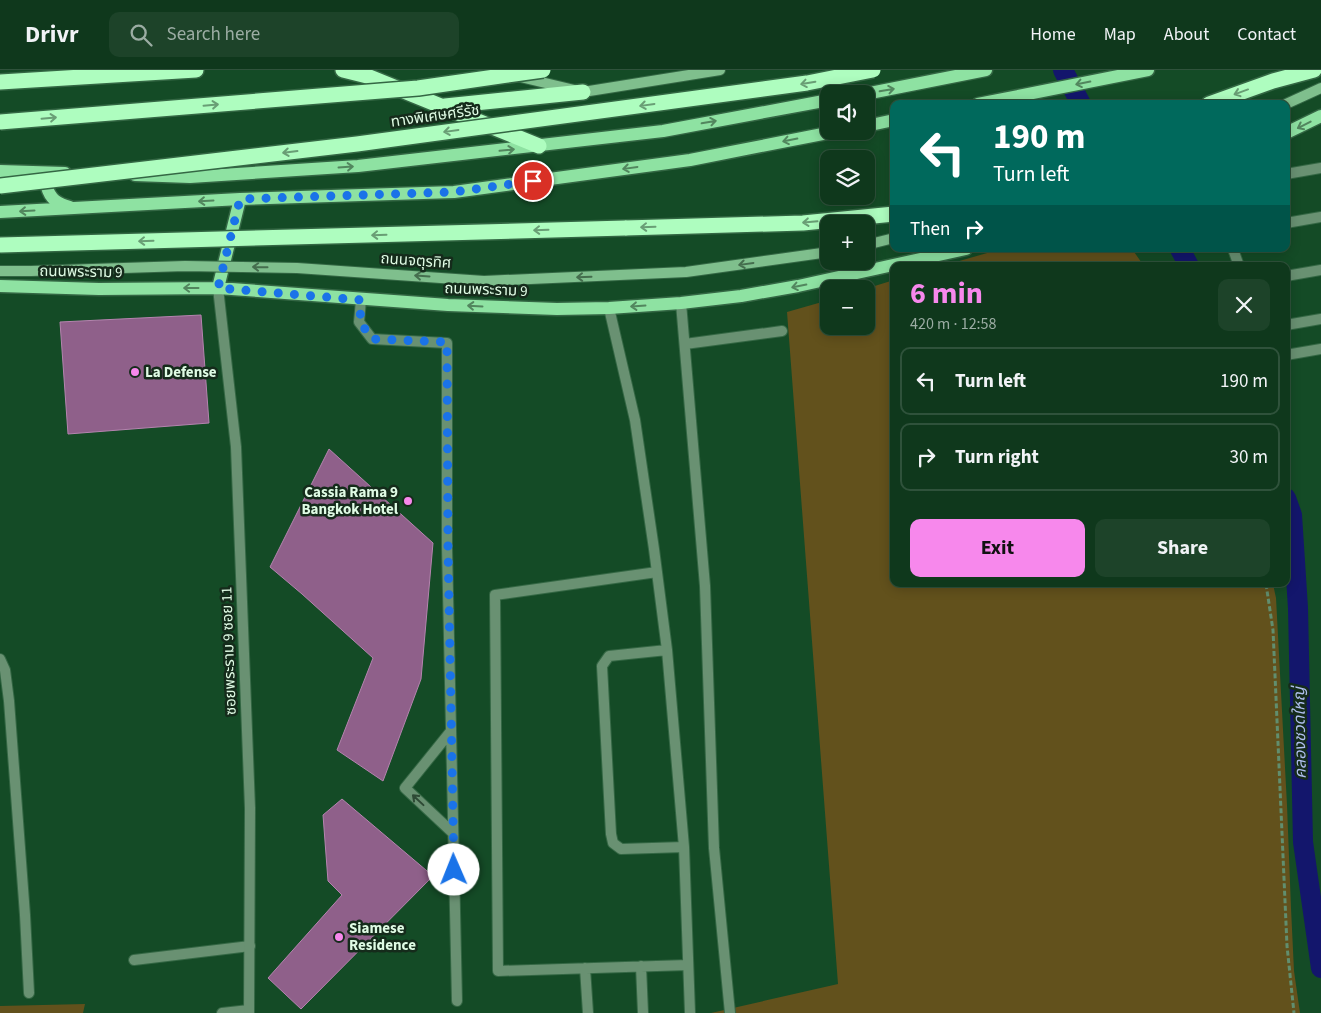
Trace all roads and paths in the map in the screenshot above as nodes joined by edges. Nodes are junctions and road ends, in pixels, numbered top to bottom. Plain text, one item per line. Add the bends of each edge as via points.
1 (196, 70) edge
2 (343, 70) edge
3 (488, 70) edge
4 (720, 70) edge
5 (873, 70) edge
6 (986, 70) edge
7 (1148, 70) edge
8 (1314, 70) edge
9 (543, 74) edge
10 (664, 75) edge
11 (1321, 75) edge
12 (1273, 81) junction
13 (0, 82) edge
14 (1321, 88) edge
15 (583, 92) junction
16 (875, 92) edge
17 (998, 100) edge
18 (1220, 100) edge
19 (820, 102) edge
20 (1290, 102) edge
21 (441, 106) junction
22 (1321, 116) edge
23 (890, 121) edge
24 (0, 122) edge
25 (875, 124) edge
26 (1290, 131) edge
27 (820, 135) edge
28 (539, 146) junction
29 (1321, 168) edge
30 (0, 171) edge
31 (65, 173) junction
32 (1290, 173) edge
33 (0, 186) edge
34 (240, 199) junction
35 (77, 208) junction
36 (0, 212) edge
37 (890, 214) edge
38 (1321, 217) edge
39 (1290, 222) edge
40 (890, 239) edge
41 (875, 243) edge
42 (0, 245) edge
43 (952, 252) edge
44 (820, 253) edge
45 (907, 262) edge
46 (890, 266) edge
47 (1321, 270) edge
48 (0, 271) edge
49 (1290, 275) edge
50 (0, 286) edge
51 (218, 288) junction
52 (361, 300) junction
53 (681, 303) junction
54 (609, 308) junction
55 (1321, 319) edge
56 (1290, 324) edge
57 (782, 331) dead end
58 (685, 344) junction
59 (1321, 349) edge
60 (1290, 354) edge
61 (657, 572) junction
62 (1266, 587) edge
63 (667, 650) junction
64 (0, 659) edge
65 (451, 732) junction
66 (453, 833) junction
67 (684, 847) junction
68 (250, 946) junction
69 (134, 960) dead end
70 (688, 965) junction
71 (641, 966) junction
72 (585, 968) junction
73 (29, 993) dead end
74 (457, 1000) dead end
75 (249, 1012) edge
76 (222, 1013) edge
77 (588, 1013) edge
78 (643, 1013) edge
79 (690, 1013) edge
80 (730, 1013) edge
81 (1294, 1013) edge

1 - 13 highway
2 - 21 highway via 367,76
3 - 9 main road
4 - 10 main road
5 -> 33 highway, ทางพิเศษศรีรัช, bridge via 806,83 366,143
16 -> 6 main road
7 -> 17 main road
8 - 12 highway
9 - 15 main road
24 -> 9 highway, ทางพิเศษศรีรัช, bridge via 418,88
10 - 15 main road
11 - 12 main road
12 -> 18 highway
14 - 20 main road
15 - 21 highway
28 -> 19 main road via 662,131
21 - 28 highway
22 -> 26 main road
23 - 25 main road
27 -> 34 main road via 690,160 454,192
31 -> 28 main road via 190,177 358,166
29 - 32 street
30 - 31 main road
31 - 35 main road via 50,182 47,187 49,195 54,201
34 -> 35 main road
34 - 51 main road
35 -> 36 main road
37 -> 42 highway, bridge via 803,223
38 - 39 street
40 - 41 main road
43 -> 45 main road, ถนนพระราม 9
44 -> 48 main road, ถนนจตุรทิศ, bridge via 686,272 484,281 297,268 185,266
46 -> 53 main road, ถนนพระราม 9 via 798,286
47 - 49 street
51 -> 50 main road, ถนนพระราม 9
51 - 52 main road, ถนนพระราม 9
51 - 68 street, ซอยพระราม 9 ซอย 11 via 236,447 250,808
54 -> 52 main road, ถนนพระราม 9 via 492,307
52 - 65 street via 360,322 372,339 447,342
53 -> 54 main road, ถนนพระราม 9
53 - 58 street
54 - 61 street via 635,420
55 - 56 street
57 - 58 street
58 - 80 street via 705,586 714,848
59 - 60 street
61 - 63 street
61 - 72 street via 495,595 498,971
62 - 81 path via 1273,630 1287,946
63 - 67 street
63 - 67 street via 609,656 602,666 611,834 613,843 621,849
64 - 73 street via 5,670 9,701
65 - 66 street
66 -> 65 street via 405,788
66 - 74 street
67 - 70 street
68 - 69 street
68 - 75 street, ซอยพระราม 9 ซอย 11
70 - 71 street
70 - 79 street
71 - 72 street
71 - 78 street
72 - 77 street
75 - 76 street

